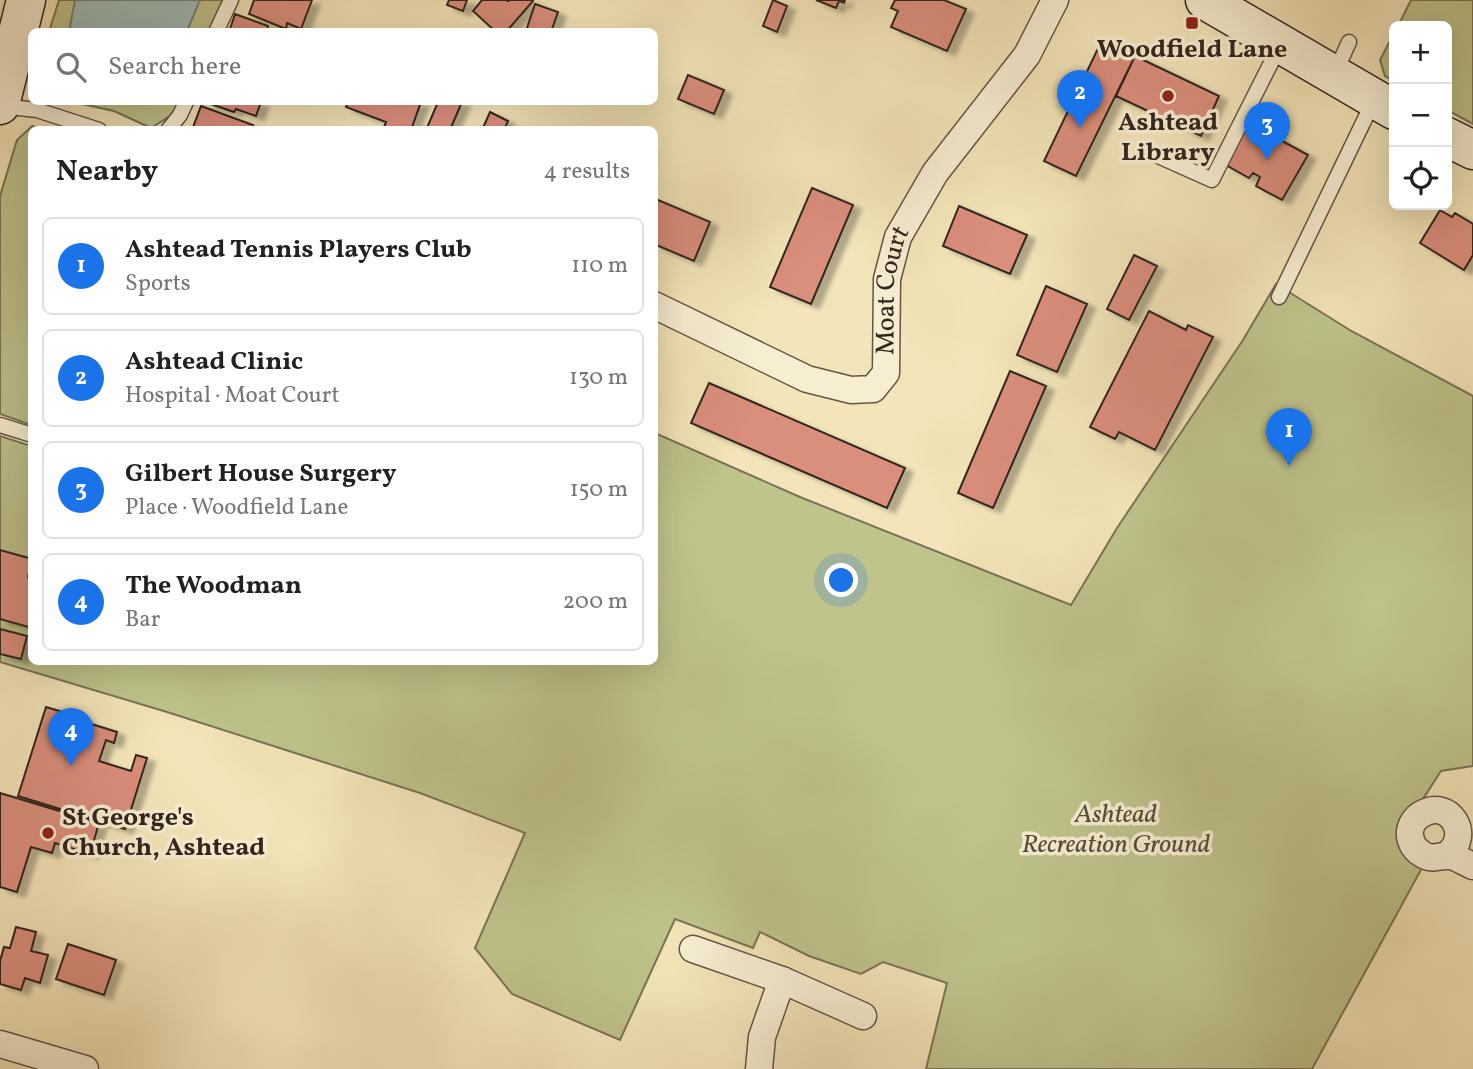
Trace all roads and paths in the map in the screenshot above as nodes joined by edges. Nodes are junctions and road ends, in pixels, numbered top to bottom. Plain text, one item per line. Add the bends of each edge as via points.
1 (26, 0) edge
2 (231, 0) edge
3 (1055, 0) edge
4 (1205, 0) edge
5 (218, 28) edge
6 (1281, 44) junction
7 (1384, 104) edge
8 (0, 105) edge
9 (185, 105) edge
10 (87, 126) edge
11 (171, 126) edge
12 (1452, 140) edge
13 (1145, 150) dead end
14 (1473, 150) edge
15 (1279, 297) dead end
16 (658, 307) edge
17 (0, 425) edge
18 (28, 434) edge
19 (693, 949) dead end
20 (782, 980) junction
21 (863, 1016) dead end
22 (0, 1044) edge
23 (85, 1069) edge
24 (759, 1069) edge

1 - 8 street
2 - 5 lane
3 - 16 street, Moat Court via 1027,55 935,173 898,237 887,279 886,373 873,389 851,390 807,379
4 - 6 street
6 - 7 street via 1342,58
6 - 13 lane via 1212,180
7 - 15 lane
8 - 10 lane via 37,110
9 - 11 lane
12 - 14 street
17 - 18 lane
19 - 20 street
20 - 21 street
20 - 24 street via 762,1037
22 - 23 street

